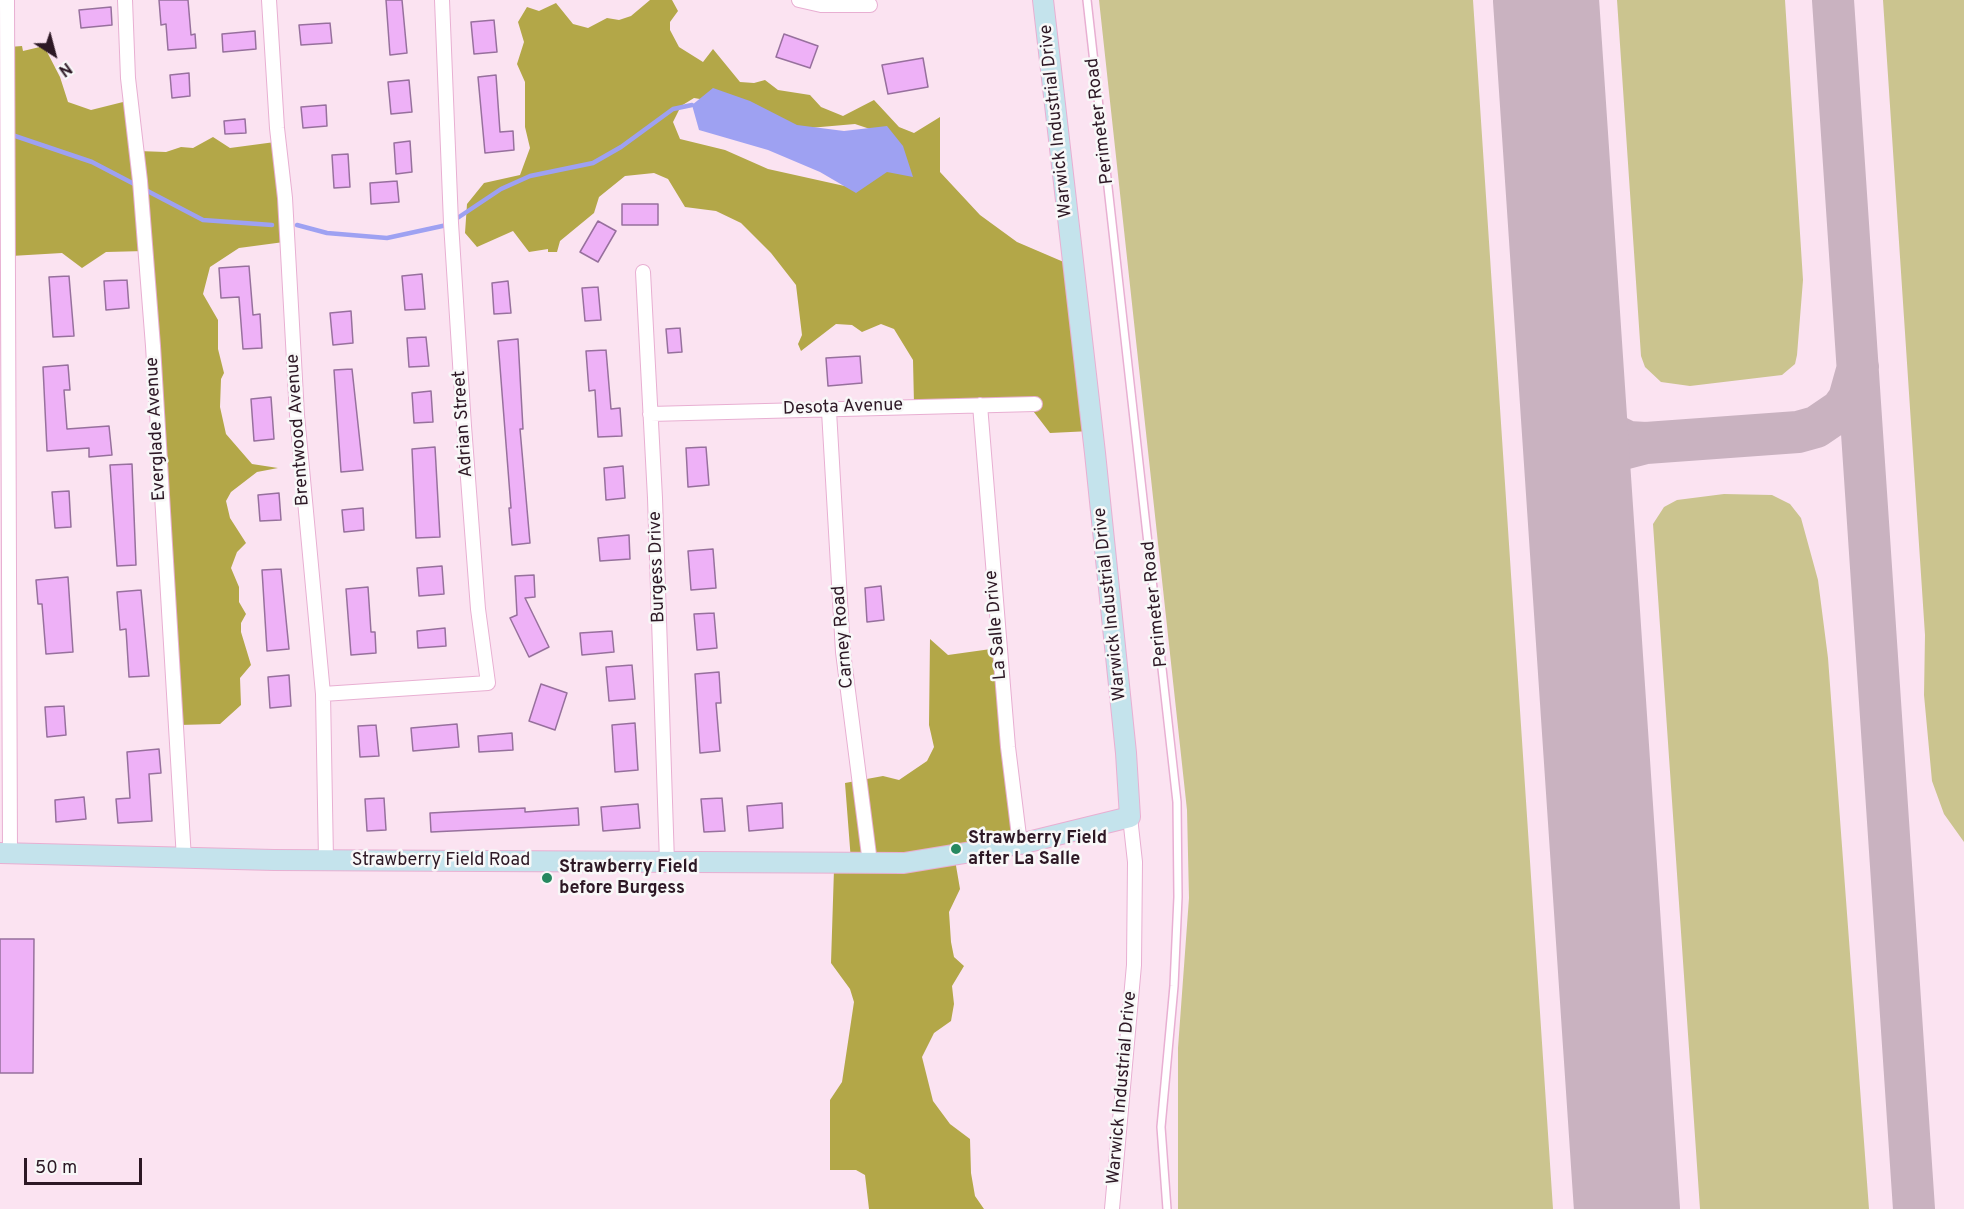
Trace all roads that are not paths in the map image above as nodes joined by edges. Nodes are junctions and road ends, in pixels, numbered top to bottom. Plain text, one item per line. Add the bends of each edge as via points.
1 (7, 0) edge
2 (125, 0) edge
3 (269, 0) edge
4 (442, 0) edge
5 (799, 0) edge
6 (1043, 0) edge
7 (1087, 0) edge
8 (870, 5) dead end
9 (643, 272) dead end
10 (1035, 404) dead end
11 (980, 405) junction
12 (829, 411) junction
13 (650, 414) junction
14 (323, 694) junction
15 (1130, 817) junction
16 (1020, 844) junction
17 (5, 853) edge
18 (184, 859) junction
19 (326, 860) junction
20 (667, 862) junction
21 (870, 863) junction
22 (1112, 1209) edge
23 (1167, 1209) edge

1 - 17 street
2 - 18 street, Everglade Avenue via 128,78 153,346
3 - 14 street, Brentwood Avenue via 297,415
4 - 14 street, Adrian Street via 464,426 478,609 488,683
5 - 8 street via 821,5
6 - 15 street, Warwick Industrial Drive via 1104,533
7 - 23 lane, Perimeter Road via 1177,802 1174,986 1161,1127
9 - 13 street, Burgess Drive
10 - 11 street, Desota Avenue
11 - 12 street, Desota Avenue via 872,406
11 - 16 street, La Salle Drive via 1007,735
12 - 13 street, Desota Avenue
12 - 21 street, Carney Road via 843,652
13 - 20 street, Burgess Drive
14 - 19 street, Brentwood Avenue
15 - 16 street, Strawberry Field Road
15 - 22 street, Warwick Industrial Drive via 1135,862 1134,965
16 - 21 street, Strawberry Field Road via 931,860
17 - 18 street, Strawberry Field Road
18 - 19 street, Strawberry Field Road
19 - 20 street, Strawberry Field Road
20 - 21 street, Strawberry Field Road

